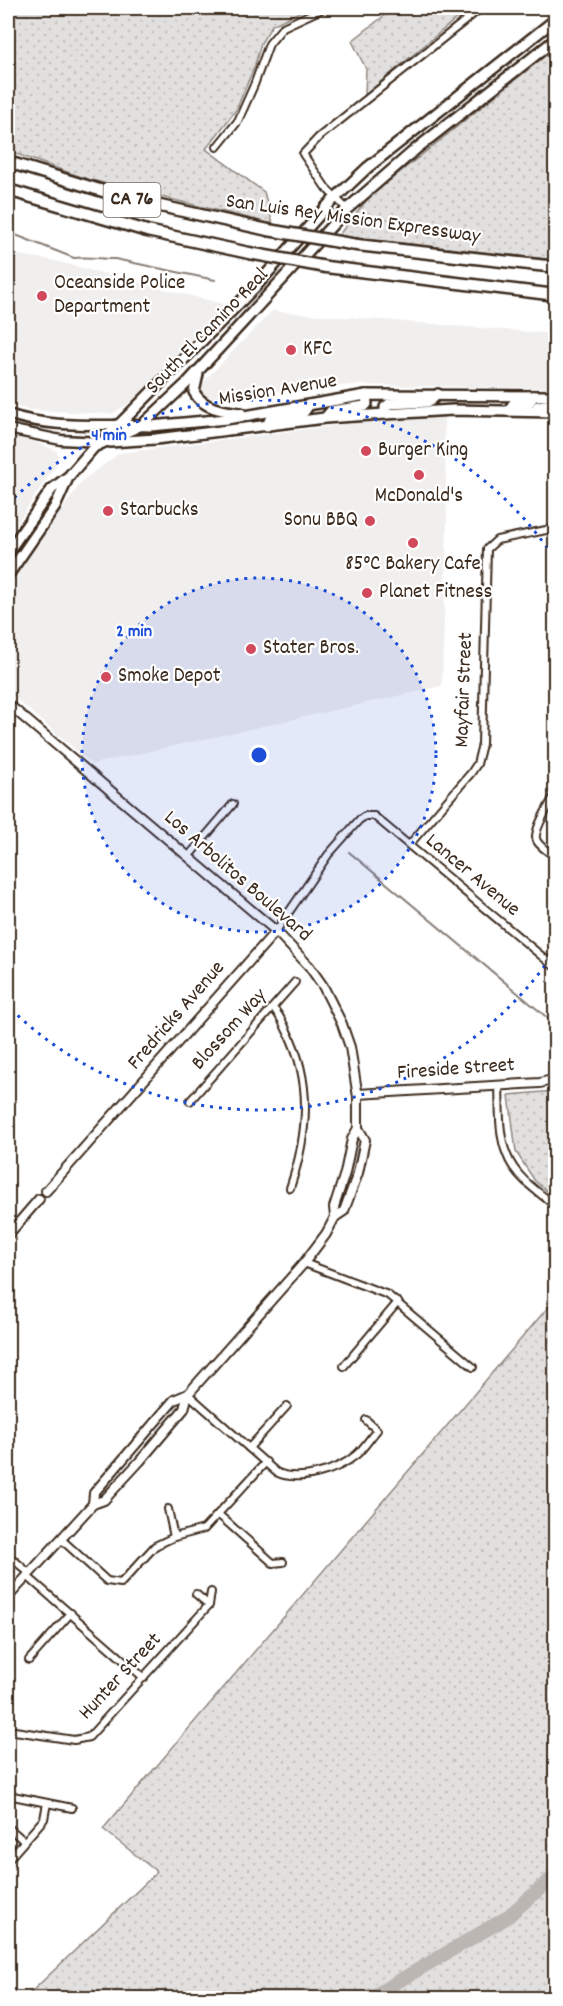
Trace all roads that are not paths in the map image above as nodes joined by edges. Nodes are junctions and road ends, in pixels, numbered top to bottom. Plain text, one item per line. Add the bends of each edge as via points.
1 (324, 8) edge
2 (481, 8) edge
3 (555, 19) edge
4 (555, 39) edge
5 (217, 147) dead end
6 (8, 162) edge
7 (8, 190) edge
8 (335, 198) junction
9 (347, 209) junction
10 (555, 267) edge
11 (555, 294) edge
12 (200, 369) junction
13 (438, 394) junction
14 (366, 395) junction
15 (534, 396) junction
16 (555, 396) edge
17 (555, 402) edge
18 (309, 405) junction
19 (508, 411) junction
20 (534, 412) junction
21 (555, 412) edge
22 (8, 414) edge
23 (256, 414) junction
24 (385, 414) junction
25 (325, 418) junction
26 (117, 425) junction
27 (142, 426) junction
28 (267, 426) junction
29 (8, 429) edge
30 (102, 442) junction
31 (69, 476) junction
32 (48, 495) junction
33 (555, 528) edge
34 (17, 538) junction
35 (28, 545) junction
36 (8, 552) edge
37 (8, 565) edge
38 (8, 574) edge
39 (8, 704) edge
40 (555, 792) edge
41 (233, 804) dead end
42 (365, 816) joint
43 (409, 844) junction
44 (188, 857) junction
45 (555, 857) edge
46 (276, 931) junction
47 (555, 968) edge
48 (295, 982) dead end
49 (273, 1008) junction
50 (555, 1079) edge
51 (499, 1085) junction
52 (358, 1094) junction
53 (190, 1101) dead end
54 (358, 1128) junction
55 (290, 1188) dead end
56 (46, 1191) joint
57 (39, 1199) joint
58 (555, 1206) edge
59 (335, 1217) junction
60 (8, 1235) edge
61 (304, 1263) junction
62 (398, 1302) junction
63 (344, 1366) dead end
64 (473, 1367) dead end
65 (188, 1394) junction
66 (287, 1406) dead end
67 (366, 1420) dead end
68 (249, 1448) junction
69 (266, 1462) junction
70 (93, 1504) junction
71 (168, 1509) dead end
72 (218, 1514) junction
73 (174, 1537) junction
74 (61, 1539) junction
75 (8, 1555) edge
76 (283, 1562) dead end
77 (28, 1574) junction
78 (211, 1592) dead end
79 (196, 1594) dead end
80 (8, 1597) edge
81 (208, 1605) junction
82 (70, 1613) junction
83 (29, 1660) dead end
84 (144, 1678) junction
85 (8, 1730) edge
86 (8, 1795) edge
87 (47, 1803) junction
88 (72, 1808) dead end
89 (8, 1827) edge
90 (24, 1841) junction
91 (8, 1860) edge

1 - 5 street via 283,27 269,44 238,121
2 - 8 street via 303,154
3 - 8 main road, South El Camino Real
4 - 9 main road, South El Camino Real
6 - 10 highway, San Luis Rey Mission Expressway / CA 76, bridge via 92,189 268,230 357,245
7 - 11 highway, CA 76, bridge via 147,231 249,253 326,267
8 - 9 street
8 - 26 main road, South El Camino Real via 256,286
9 - 12 main road, South El Camino Real
12 - 23 main road via 194,386 198,400 215,409
12 - 27 main road, South El Camino Real
13 - 14 main road, Mission Avenue
13 - 15 main road, Mission Avenue
13 - 24 main road via 429,402 389,404
14 - 18 main road, Mission Avenue
14 - 25 main road via 365,406 331,411
15 - 16 main road, Mission Avenue
15 - 19 main road via 529,403 513,404
17 - 20 main road via 538,406
18 - 23 main road, Mission Avenue
18 - 28 main road via 304,412 270,419
19 - 20 main road, Mission Avenue
19 - 24 main road, Mission Avenue
20 - 21 main road, Mission Avenue
22 - 26 main road, Mission Avenue via 63,424
23 - 27 main road, Mission Avenue
24 - 25 main road, Mission Avenue
25 - 28 main road, Mission Avenue
26 - 27 main road, Mission Avenue
26 - 30 main road, South El Camino Real
27 - 30 main road, South El Camino Real
28 - 30 main road, Mission Avenue
29 - 30 main road, Mission Avenue via 61,440
30 - 31 main road
31 - 32 main road
31 - 35 main road via 55,507
32 - 34 main road
32 - 35 main road via 26,541
33 - 43 street, Mayfair Street via 497,540 487,549 482,744 477,764
34 - 36 main road
34 - 37 main road
35 - 38 main road
39 - 44 street, Los Arbolitos Boulevard
40 - 45 street via 535,830 537,841
41 - 44 street
42 - 43 street, Lancer Avenue via 374,816
42 - 46 street, Fredricks Avenue via 328,855
43 - 47 street, Lancer Avenue
44 - 46 street, Los Arbolitos Boulevard
46 - 52 street, Los Arbolitos Boulevard via 323,986 350,1047
46 - 56 street, Fredricks Avenue
48 - 49 street, Blossom Way
49 - 53 street, Blossom Way
49 - 55 street via 295,1046 306,1099 301,1156
50 - 51 street, Fireside Street
51 - 52 street, Fireside Street
51 - 58 street via 507,1157 523,1179
52 - 54 street, Los Arbolitos Boulevard
54 - 59 street, Los Arbolitos Boulevard via 334,1207
54 - 59 street, Los Arbolitos Boulevard via 365,1140 358,1173 344,1211
56 - 57 street, Fredricks Avenue
57 - 60 street, Fredricks Avenue
59 - 61 street, Los Arbolitos Boulevard
61 - 62 street
61 - 65 street, Los Arbolitos Boulevard
62 - 63 street
62 - 64 street
65 - 68 street
65 - 70 street, Los Arbolitos Boulevard via 184,1409 140,1461 104,1500
65 - 70 street, Los Arbolitos Boulevard via 174,1400 94,1493
66 - 68 street
67 - 69 street via 377,1430 355,1455 340,1465 302,1477 286,1477
68 - 69 street
69 - 72 street
70 - 74 street, Los Arbolitos Boulevard
71 - 73 street
72 - 73 street via 204,1529
72 - 76 street via 273,1563
73 - 74 street via 156,1546 121,1583 107,1581
74 - 77 street, Los Arbolitos Boulevard
75 - 77 street
77 - 80 street, Los Arbolitos Boulevard
77 - 82 street
78 - 81 street, Hunter Street
79 - 81 street
81 - 84 street, Hunter Street
82 - 83 street
82 - 84 street
84 - 85 street, Hunter Street via 89,1737 74,1740
86 - 87 street
87 - 88 street
87 - 90 street via 44,1819
89 - 90 street
90 - 91 street

